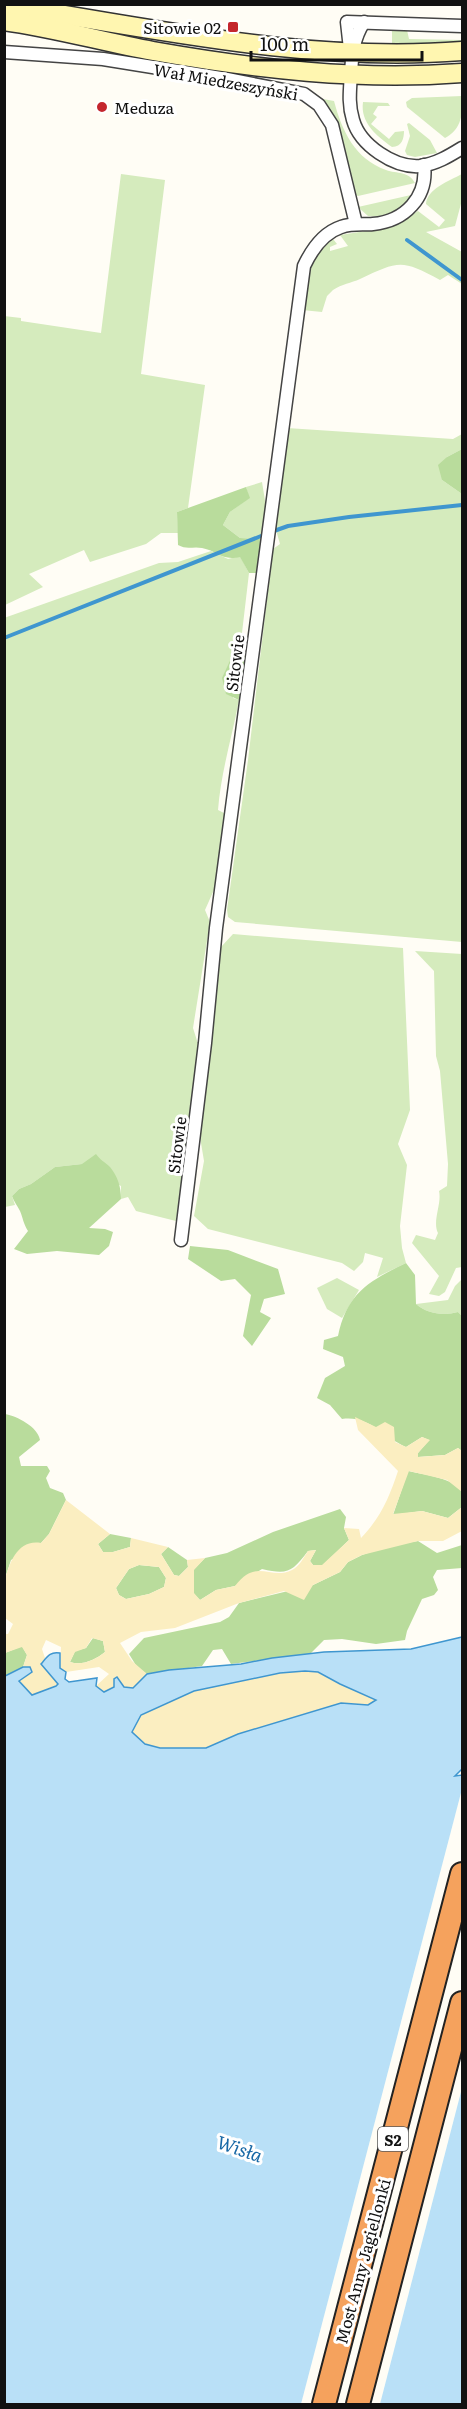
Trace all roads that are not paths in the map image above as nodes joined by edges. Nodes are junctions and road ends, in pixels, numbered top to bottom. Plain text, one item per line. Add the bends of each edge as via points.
1 (4, 5) edge
2 (4, 21) edge
3 (364, 22) junction
4 (462, 26) edge
5 (462, 51) edge
6 (4, 52) edge
7 (351, 53) junction
8 (462, 73) edge
9 (351, 75) junction
10 (462, 148) edge
11 (424, 165) junction
12 (356, 224) junction
13 (181, 1240) dead end
14 (462, 1874) edge
15 (462, 2003) edge
16 (324, 2404) edge
17 (358, 2404) edge

1 - 7 main road via 254,45
2 - 9 main road, Wał Miedzeszyński via 168,54
3 - 4 street
3 - 7 street
3 - 7 street via 347,22
5 - 7 main road
6 - 12 street, Wał Miedzeszyński via 103,59 304,94 319,105 332,125
7 - 9 street
8 - 9 main road, Wał Miedzeszyński
9 - 11 street via 349,99 353,121 364,140 402,164
10 - 11 street
11 - 12 street, Sitowie via 422,190 406,212 385,222
12 - 13 street, Sitowie via 341,227 318,242 304,266 301,282 216,928
14 - 16 highway, Most Anny Jagiellonki / S2
15 - 17 highway, Most Anny Jagiellonki / S2

